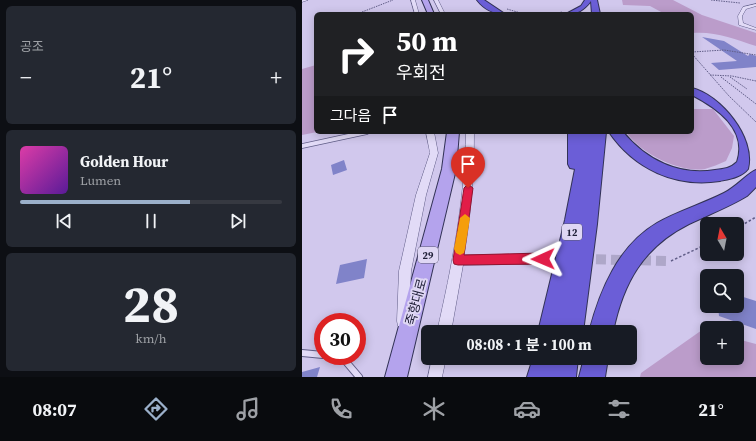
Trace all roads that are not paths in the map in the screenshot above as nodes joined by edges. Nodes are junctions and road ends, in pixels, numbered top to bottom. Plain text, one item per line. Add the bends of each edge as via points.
1 (306, 0) edge
2 (413, 0) edge
3 (425, 0) edge
4 (436, 0) edge
5 (475, 0) edge
6 (588, 0) edge
7 (594, 0) edge
8 (600, 0) edge
9 (302, 1) edge
10 (483, 4) edge
11 (756, 5) edge
12 (416, 12) edge
13 (429, 12) edge
14 (442, 12) edge
15 (489, 12) edge
16 (493, 12) edge
17 (504, 12) edge
18 (574, 12) edge
19 (596, 12) edge
20 (602, 12) edge
21 (756, 30) edge
22 (694, 89) edge
23 (694, 92) edge
24 (358, 134) edge
25 (430, 134) edge
26 (453, 134) edge
27 (470, 134) edge
28 (575, 134) edge
29 (588, 134) edge
30 (599, 134) edge
31 (618, 134) edge
32 (756, 144) edge
33 (302, 146) edge
34 (756, 176) edge
35 (574, 220) junction
36 (543, 259) tunnel mouth
37 (458, 260) junction
38 (445, 325) edge
39 (552, 325) edge
40 (572, 325) edge
41 (602, 325) edge
42 (302, 353) edge
43 (314, 354) edge
44 (401, 360) junction
45 (349, 365) edge
46 (438, 365) edge
47 (543, 365) edge
48 (565, 365) edge
49 (595, 365) edge
50 (359, 377) edge
51 (396, 377) edge
52 (435, 377) edge
53 (540, 377) edge
54 (563, 377) edge
55 (592, 377) edge

1 - 9 street
2 - 12 street
3 - 13 main road
4 - 14 street
5 - 10 highway
6 - 18 highway via 583,7
7 - 19 highway
8 - 20 highway
10 - 15 highway
10 - 16 highway
10 - 17 highway
11 - 21 street via 744,8 740,18 741,24
22 - 32 highway via 738,116 748,127
23 - 31 highway via 716,104 742,129 747,153 743,165 732,173 712,178 666,172 631,150
24 - 33 lane
25 - 44 street via 434,153 421,195 406,271
26 - 44 main road, 죽향대로 / 29 via 449,169
27 - 37 street via 471,160
28 - 35 highway
29 - 35 highway, 12
30 - 40 highway, 12
34 - 41 highway via 751,184 737,195 674,223 656,234 637,252 618,280 605,311
35 - 39 highway, 12
36 - 37 street
37 - 38 street
42 - 43 lane
44 - 51 main road, 죽향대로 / 29
45 - 50 lane
46 - 52 street
47 - 53 highway
48 - 54 highway
49 - 55 highway

